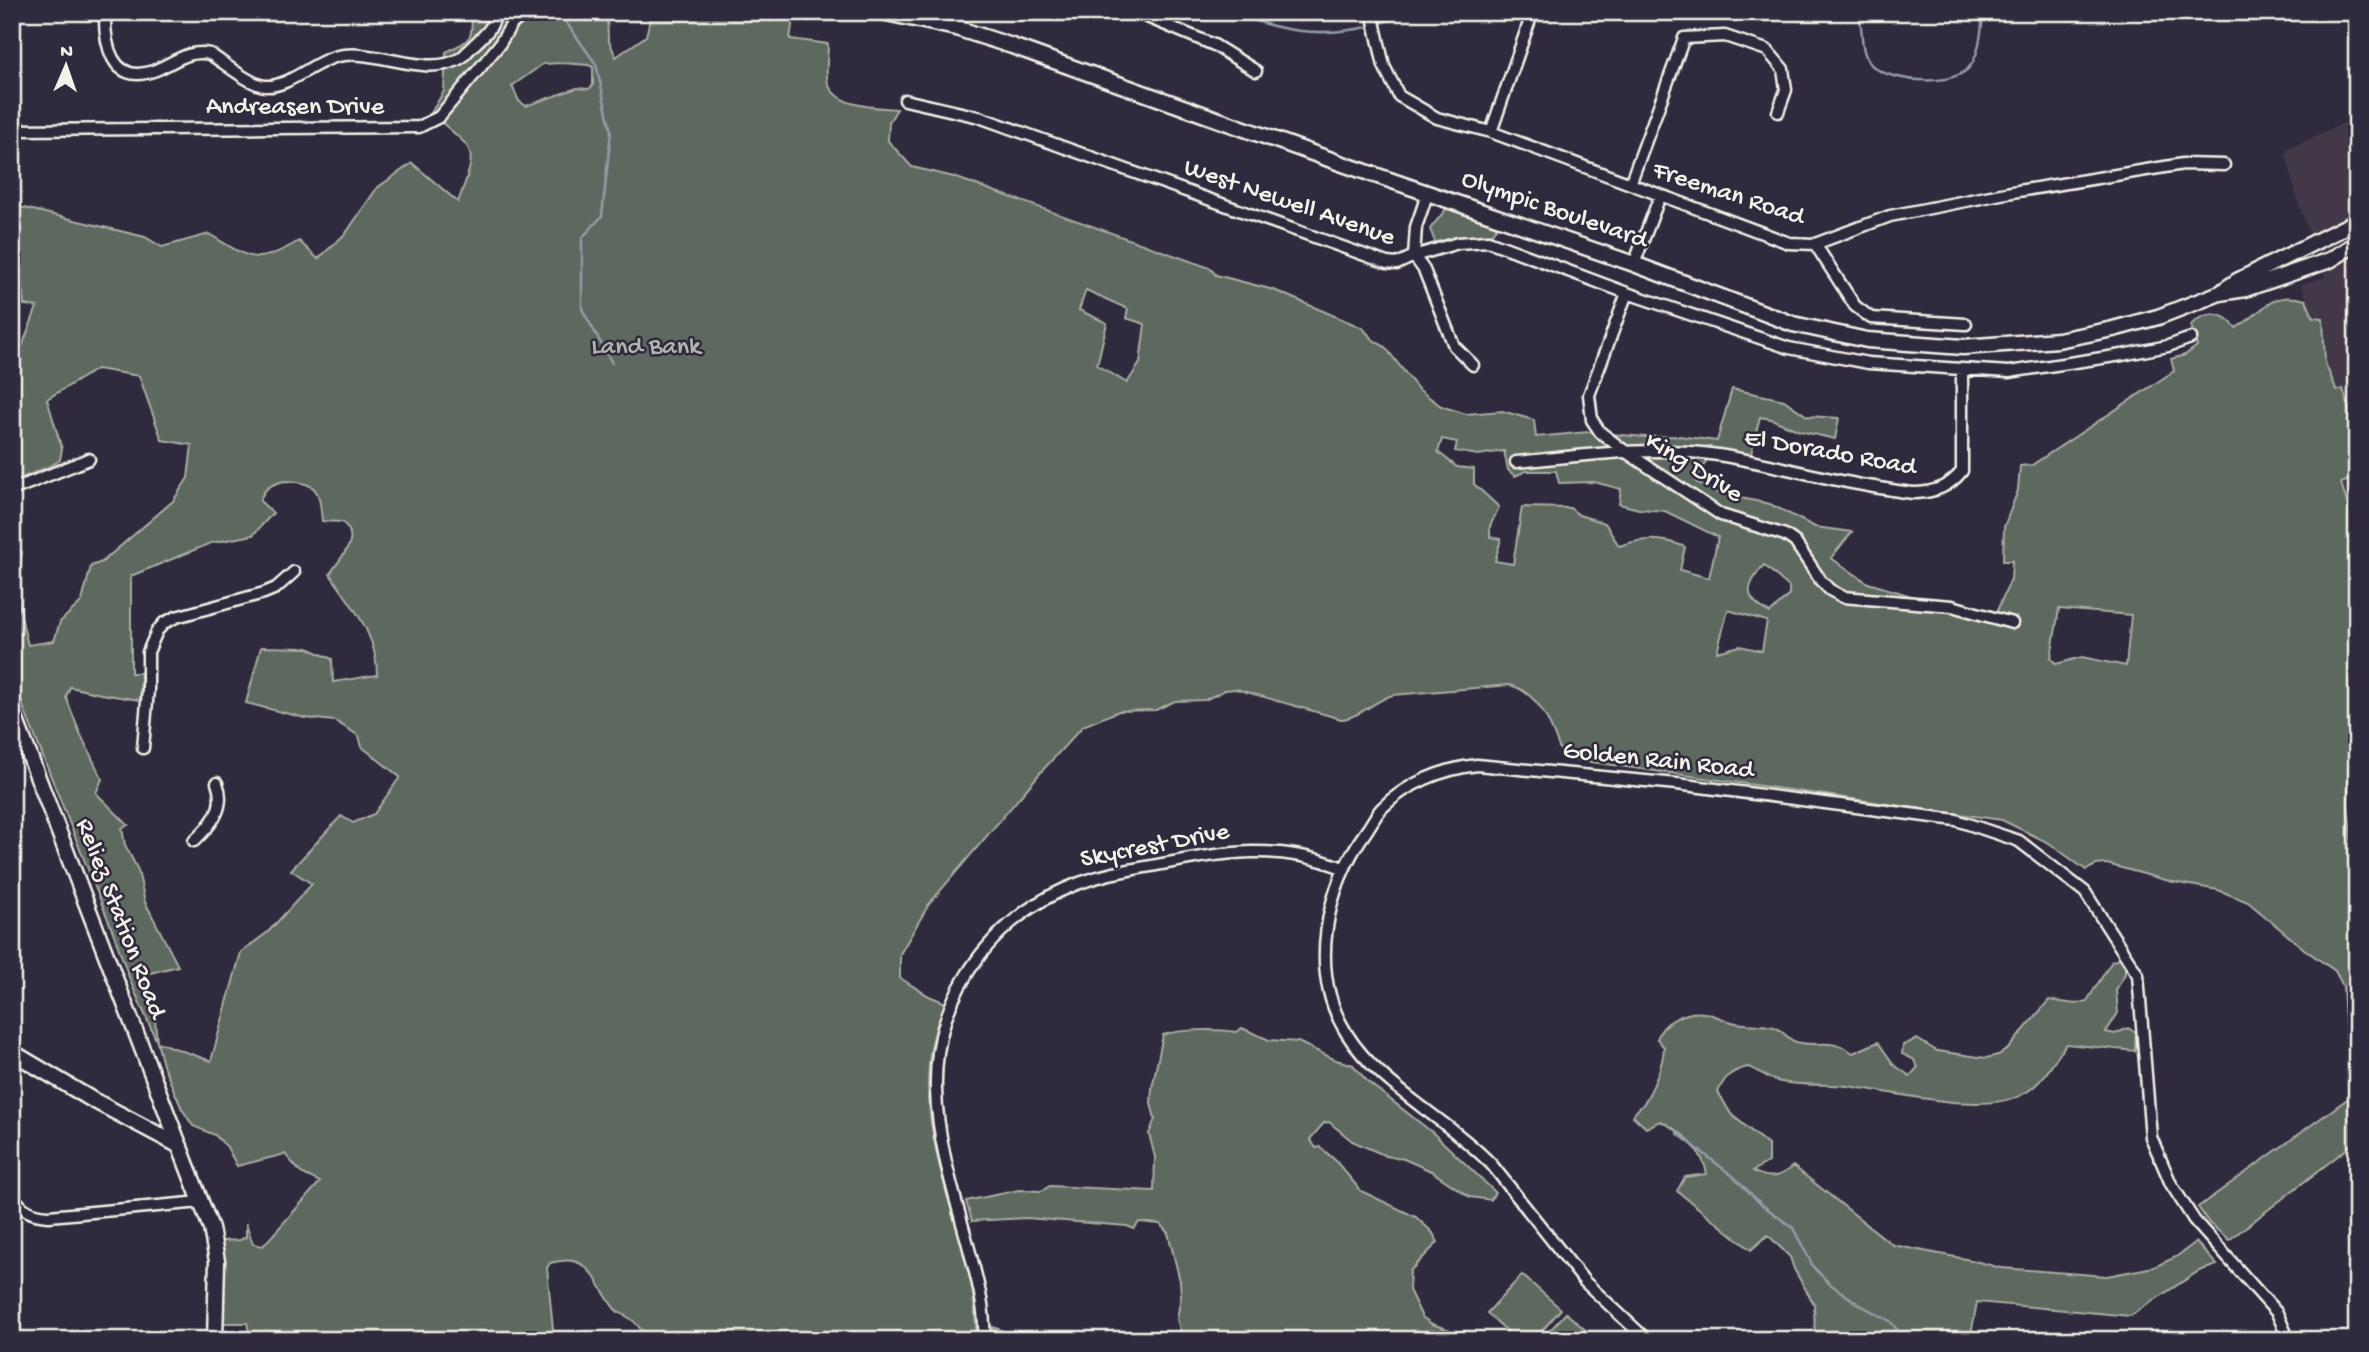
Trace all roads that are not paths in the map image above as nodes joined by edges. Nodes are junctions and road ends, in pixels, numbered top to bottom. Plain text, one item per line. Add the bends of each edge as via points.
1 (105, 12) edge
2 (526, 12) edge
3 (882, 12) edge
4 (962, 12) edge
5 (1135, 12) edge
6 (1372, 12) edge
7 (494, 13) edge
8 (1531, 17) dead end
9 (957, 28) junction
10 (1256, 71) dead end
11 (905, 100) dead end
12 (1778, 112) dead end
13 (12, 130) edge
14 (1491, 132) junction
15 (2224, 165) dead end
16 (1630, 184) junction
17 (1428, 192) junction
18 (1660, 196) junction
19 (2357, 221) edge
20 (2357, 243) edge
21 (1815, 244) junction
22 (2350, 251) edge
23 (1414, 256) junction
24 (1634, 264) junction
25 (1627, 293) junction
26 (2220, 293) junction
27 (1966, 324) dead end
28 (2191, 338) dead end
29 (1474, 365) dead end
30 (1962, 371) junction
31 (1626, 452) junction
32 (89, 459) dead end
33 (1516, 462) dead end
34 (12, 490) edge
35 (293, 572) dead end
36 (2012, 623) dead end
37 (12, 710) edge
38 (143, 748) dead end
39 (217, 783) dead end
40 (194, 841) dead end
41 (1343, 868) junction
42 (12, 1052) edge
43 (180, 1146) junction
44 (12, 1193) edge
45 (201, 1202) junction
46 (215, 1340) edge
47 (984, 1340) edge
48 (1647, 1340) edge
49 (2289, 1340) edge

1 - 7 street via 107,48 116,65 130,72 152,72 185,55 202,52 263,86 277,86 319,62 342,55 432,66 448,63 461,58 486,34 495,21
2 - 13 street, Andreasen Drive via 439,117 419,127
3 - 9 main road, Olympic Boulevard
4 - 9 street
5 - 10 street via 1214,45
6 - 14 street, Freeman Road via 1384,66 1399,96 1437,118
8 - 14 street
9 - 17 main road, Olympic Boulevard
11 - 23 street, West Newell Avenue via 979,117 1387,262 1397,264
12 - 16 street via 1786,90 1783,69 1767,50 1725,36 1684,38
14 - 16 street, Freeman Road
15 - 21 street, Freeman Road via 2183,164 1993,195 1890,216
16 - 18 street, Freeman Road
17 - 23 street via 1416,227
17 - 24 main road, Olympic Boulevard
18 - 21 street, Freeman Road via 1789,243
18 - 24 street
19 - 26 main road, Olympic Boulevard
20 - 22 main road, Olympic Boulevard
21 - 27 street via 1855,306 1871,318
22 - 26 main road, Olympic Boulevard via 2245,289
23 - 25 street, West Newell Avenue via 1458,243 1488,241
23 - 29 street via 1454,346
24 - 26 main road, Olympic Boulevard via 1793,324 1867,340 1963,347 2058,340 2113,329
25 - 30 street, West Newell Avenue via 1789,348 1868,363
25 - 31 street, King Drive via 1589,395 1592,420
28 - 30 street, West Newell Avenue via 2072,364 2009,372
30 - 31 street, El Dorado Road via 1962,471 1941,489 1915,493 1717,455
31 - 33 street, El Dorado Road
31 - 36 street, King Drive via 1721,515 1785,535 1795,542 1821,581 1843,597 1952,606
32 - 34 street
35 - 38 street via 276,588 176,617 157,631 148,652
37 - 43 main road, Reliez Station Road
39 - 40 street via 220,795 213,823
41 - 47 street, Skycrest Drive via 1302,855 1252,850 1086,880 1047,896 1021,914 972,966 953,999 937,1052 936,1119 979,1287
41 - 48 street, Golden Rain Road via 1324,954 1328,987 1345,1032 1375,1069 1461,1135 1492,1165 1580,1277
41 - 49 street, Golden Rain Road via 1382,808 1415,783 1457,767 1477,765 1678,784 1956,820 2019,841 2085,892 2138,975 2151,1137 2171,1184 2194,1220 2277,1313
42 - 43 main road
43 - 45 main road, Reliez Station Road
44 - 45 street via 27,1212 49,1216
45 - 46 main road, Reliez Station Road via 216,1261

